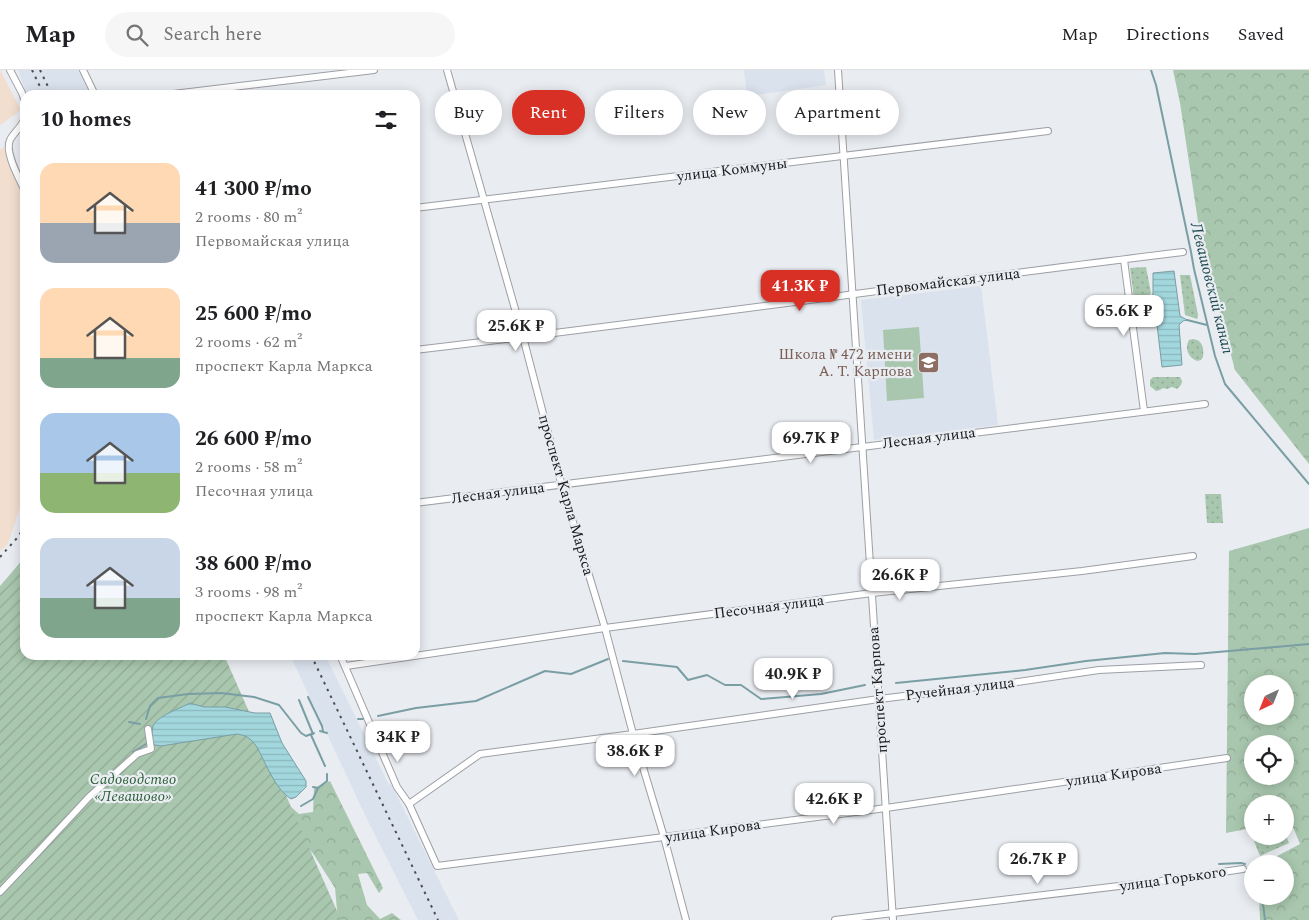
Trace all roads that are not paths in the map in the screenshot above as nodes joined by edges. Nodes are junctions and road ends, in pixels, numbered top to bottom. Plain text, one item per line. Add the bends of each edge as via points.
1 (10, 70) edge
2 (84, 70) edge
3 (374, 70) edge
4 (447, 70) edge
5 (838, 70) edge
6 (20, 90) edge
7 (92, 90) edge
8 (207, 90) edge
9 (20, 126) edge
10 (1048, 131) dead end
11 (844, 156) junction
12 (20, 180) edge
13 (485, 200) junction
14 (420, 207) edge
15 (1183, 252) dead end
16 (1124, 260) junction
17 (852, 295) junction
18 (523, 338) junction
19 (420, 349) edge
20 (1205, 404) dead end
21 (1144, 412) junction
22 (863, 446) junction
23 (562, 486) junction
24 (420, 502) edge
25 (1193, 556) dead end
26 (872, 593) junction
27 (605, 628) junction
28 (420, 655) edge
29 (343, 660) edge
30 (387, 660) edge
31 (1201, 664) dead end
32 (346, 666) junction
33 (879, 699) junction
34 (148, 729) dead end
35 (633, 734) junction
36 (1227, 758) dead end
37 (409, 804) junction
38 (886, 808) junction
39 (664, 837) junction
40 (1243, 869) dead end
41 (0, 892) edge
42 (893, 916) edge
43 (686, 920) edge
44 (835, 920) edge

1 - 6 street
2 - 7 street
3 - 8 street
4 - 13 street, проспект Карла Маркса
5 - 11 street, проспект Карпова
9 - 12 street via 8,147
10 - 11 street, улица Коммуны
11 - 13 street, улица Коммуны
11 - 17 street, проспект Карпова
13 - 14 street, улица Коммуны
13 - 18 street, проспект Карла Маркса
15 - 16 street, Первомайская улица
16 - 17 street, Первомайская улица
16 - 21 street
17 - 18 street, Первомайская улица
17 - 22 street, проспект Карпова
18 - 19 street, Первомайская улица
18 - 23 street, проспект Карла Маркса
20 - 21 street, Лесная улица
21 - 22 street, Лесная улица
22 - 23 street, Лесная улица
22 - 26 street, проспект Карпова
23 - 24 street, Лесная улица
23 - 27 street, проспект Карла Маркса
25 - 26 street, Песочная улица
26 - 27 street, Песочная улица
26 - 33 street, проспект Карпова
27 - 28 street, Песочная улица
27 - 35 street, проспект Карла Маркса
29 - 32 street
30 - 32 street, Песочная улица
31 - 33 street, Ручейная улица via 1099,670
32 - 37 street via 397,788
33 - 35 street, Ручейная улица
33 - 38 street, проспект Карпова
34 - 41 street via 151,749 138,754 89,797
35 - 37 street, Ручейная улица via 480,754
35 - 39 street, проспект Карла Маркса
36 - 38 street, улица Кирова
37 - 39 street, улица Кирова via 437,866
38 - 39 street, улица Кирова
38 - 42 street, проспект Карпова
39 - 43 street, проспект Карла Маркса
40 - 42 street, улица Горького
42 - 44 street, улица Горького

